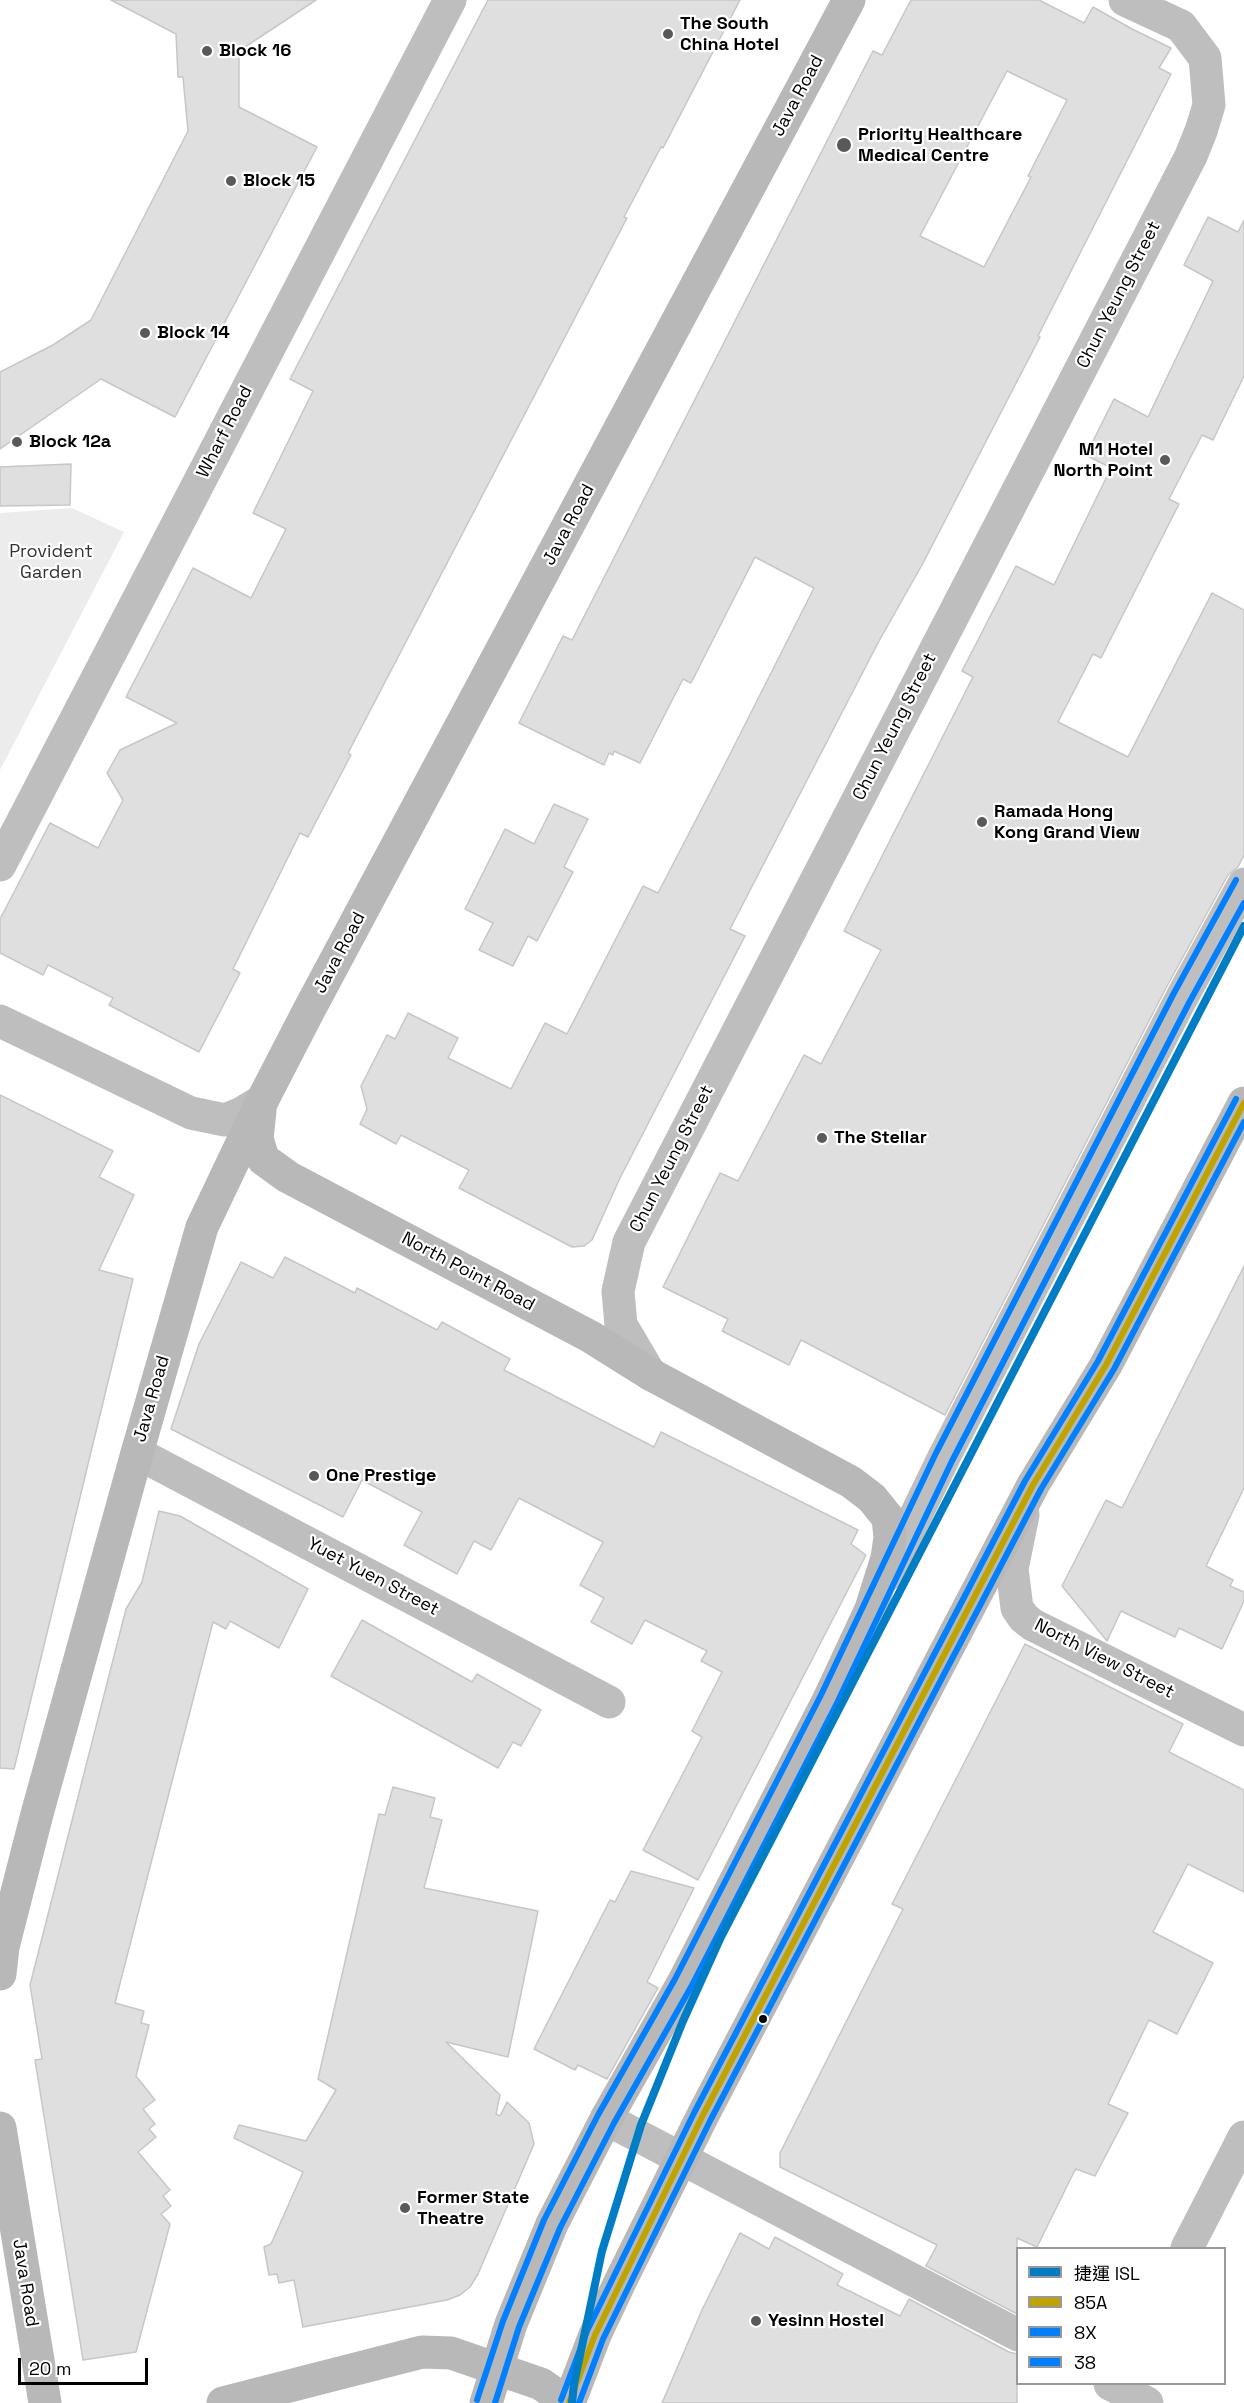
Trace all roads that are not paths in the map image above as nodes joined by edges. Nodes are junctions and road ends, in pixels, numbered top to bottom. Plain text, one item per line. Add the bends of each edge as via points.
1 (450, 0) edge
2 (849, 0) edge
3 (1125, 0) edge
4 (0, 865) edge
5 (1244, 884) edge
6 (0, 1021) edge
7 (262, 1101) junction
8 (1244, 1103) edge
9 (650, 1374) junction
10 (137, 1453) junction
11 (1033, 1485) junction
12 (871, 1609) junction
13 (609, 1702) dead end
14 (1244, 1730) edge
15 (0, 1974) edge
16 (606, 2119) junction
17 (0, 2128) edge
18 (1244, 2137) edge
19 (682, 2157) junction
20 (1187, 2247) edge
21 (1016, 2334) edge
22 (496, 2369) junction
23 (1115, 2385) edge
24 (45, 2403) edge
25 (223, 2403) edge
26 (486, 2403) edge
27 (568, 2403) edge
28 (1147, 2403) edge

1 - 4 street, Wharf Road
2 - 7 main road, Java Road
3 - 9 street, Chun Yeung Street via 1181,26 1205,58 1209,105 1193,153 629,1242 618,1292 621,1325
5 - 12 street via 944,1457
6 - 7 street via 191,1113 225,1120
7 - 9 main road, North Point Road via 257,1137 263,1159 280,1171 591,1336
7 - 10 main road, Java Road via 202,1227
8 - 11 main road via 1106,1365
9 - 12 main road, North Point Road via 850,1482 872,1498 888,1518 890,1537
10 - 13 street, Yuet Yuen Street
10 - 15 main road, Java Road via 37,1814 3,1947
11 - 14 street, North View Street via 1018,1528 1012,1569 1017,1608 1024,1618
11 - 19 main road
12 - 16 main road, North Point Road via 683,1983
16 - 19 street
16 - 22 main road, North Point Road via 552,2224
17 - 24 main road, Java Road
18 - 20 street
19 - 21 street
19 - 27 main road via 595,2335
22 - 25 main road via 451,2353 422,2352
22 - 26 main road, North Point Road
22 - 27 main road via 542,2384
23 - 28 street

